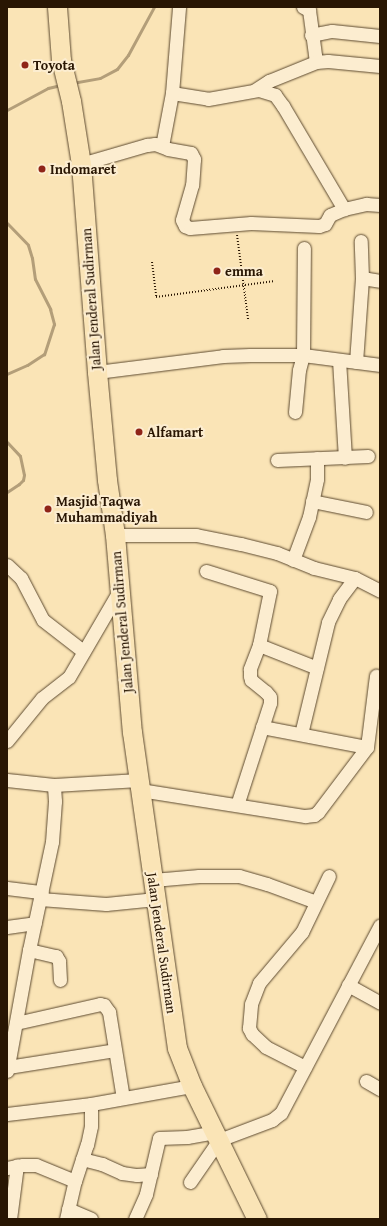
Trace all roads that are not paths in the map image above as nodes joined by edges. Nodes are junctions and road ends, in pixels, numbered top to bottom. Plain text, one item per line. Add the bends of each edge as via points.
1 (57, 7) edge
2 (179, 7) edge
3 (303, 7) edge
4 (311, 35) junction
5 (380, 36) edge
6 (316, 62) junction
7 (380, 66) edge
8 (255, 90) junction
9 (172, 93) junction
10 (162, 146) junction
11 (81, 164) junction
12 (380, 205) edge
13 (344, 209) junction
14 (361, 241) dead end
15 (304, 248) dead end
16 (362, 278) junction
17 (380, 281) edge
18 (303, 355) junction
19 (339, 360) junction
20 (356, 362) junction
21 (379, 369) edge
22 (96, 372) junction
23 (295, 412) dead end
24 (368, 456) dead end
25 (317, 458) junction
26 (345, 458) junction
27 (276, 460) dead end
28 (312, 501) junction
29 (366, 512) dead end
30 (115, 535) junction
31 (294, 560) junction
32 (7, 565) edge
33 (206, 571) dead end
34 (355, 578) junction
35 (119, 591) junction
36 (380, 591) edge
37 (259, 644) junction
38 (83, 651) junction
39 (317, 668) junction
40 (376, 676) dead end
41 (262, 727) junction
42 (301, 734) junction
43 (7, 741) edge
44 (367, 747) junction
45 (7, 780) edge
46 (54, 785) junction
47 (140, 785) junction
48 (236, 805) junction
49 (329, 876) dead end
50 (153, 880) junction
51 (7, 888) edge
52 (41, 896) junction
53 (156, 899) junction
54 (316, 902) junction
55 (35, 923) junction
56 (380, 926) edge
57 (7, 927) edge
58 (29, 950) junction
59 (60, 980) dead end
60 (348, 985) junction
61 (380, 1003) edge
62 (16, 1023) junction
63 (10, 1038) edge
64 (115, 1050) junction
65 (305, 1067) junction
66 (7, 1069) edge
67 (366, 1081) dead end
68 (192, 1086) junction
69 (380, 1089) edge
70 (123, 1098) junction
71 (91, 1104) junction
72 (7, 1114) edge
73 (216, 1136) junction
74 (82, 1159) junction
75 (12, 1166) edge
76 (151, 1174) junction
77 (75, 1181) junction
78 (190, 1182) dead end
79 (67, 1214) edge
80 (251, 1214) edge
81 (10, 1219) edge
82 (91, 1219) edge
83 (135, 1219) edge

1 - 11 highway, Jalan Jenderal Sudirman via 61,60
2 - 9 street
3 - 4 street via 309,10
4 - 5 street via 332,31
4 - 6 street
6 - 7 street
6 - 8 street via 269,81
8 - 9 street via 208,99
8 - 13 street via 275,95 284,106
9 - 10 street
10 - 11 street via 143,146
10 - 13 street via 186,151 193,156 192,186 182,220 185,226 236,226 251,223 319,226 325,224 330,215
11 - 22 highway, Jalan Jenderal Sudirman
12 - 13 street via 366,204
14 - 16 street
15 - 18 street
16 - 17 street
16 - 20 street
18 - 19 street
18 - 22 street via 223,356
18 - 23 street
19 - 20 street
19 - 26 street
20 - 21 street
22 - 30 highway, Jalan Jenderal Sudirman
24 - 26 street
25 - 26 street
25 - 27 street
25 - 28 street via 318,470
28 - 29 street
28 - 31 street
30 - 31 street via 196,535 270,551
30 - 35 highway, Jalan Jenderal Sudirman
31 - 34 street via 314,568
32 - 38 street via 21,578 43,620
33 - 37 street via 270,591
34 - 36 street
34 - 39 street via 331,612
35 - 38 street
35 - 47 highway, Jalan Jenderal Sudirman via 132,732
37 - 39 street
37 - 41 street via 250,668 250,676 251,680 270,697
38 - 43 street via 68,677 42,698
39 - 42 street
40 - 44 street
41 - 42 street
41 - 48 street
42 - 44 street
44 - 48 street via 314,815 305,816
45 - 46 street
46 - 47 street
46 - 52 street via 52,842
47 - 48 street
47 - 50 highway, Jalan Jenderal Sudirman
49 - 54 street
50 - 53 highway, Jalan Jenderal Sudirman
50 - 54 street via 240,876
51 - 52 street
52 - 53 street via 106,904
52 - 55 street
53 - 68 highway, Jalan Jenderal Sudirman via 177,1048
54 - 65 street via 302,932 255,990 249,1028 266,1047
55 - 57 street
55 - 58 street
56 - 60 street
58 - 59 street via 56,956 59,961
58 - 62 street
60 - 61 street
60 - 65 street
62 - 63 street
62 - 64 street via 104,1005 109,1012
63 - 66 street
64 - 66 street
64 - 70 street
65 - 73 street via 277,1118
67 - 69 street
68 - 70 street
68 - 73 highway, Jalan Jenderal Sudirman
70 - 71 street
71 - 72 street
71 - 74 street via 91,1126
73 - 76 street via 160,1137
73 - 78 street
73 - 80 highway, Jalan Jenderal Sudirman
74 - 76 street via 122,1173
74 - 77 street
75 - 77 street via 36,1165
75 - 81 street
76 - 83 street
77 - 79 street
79 - 82 street

